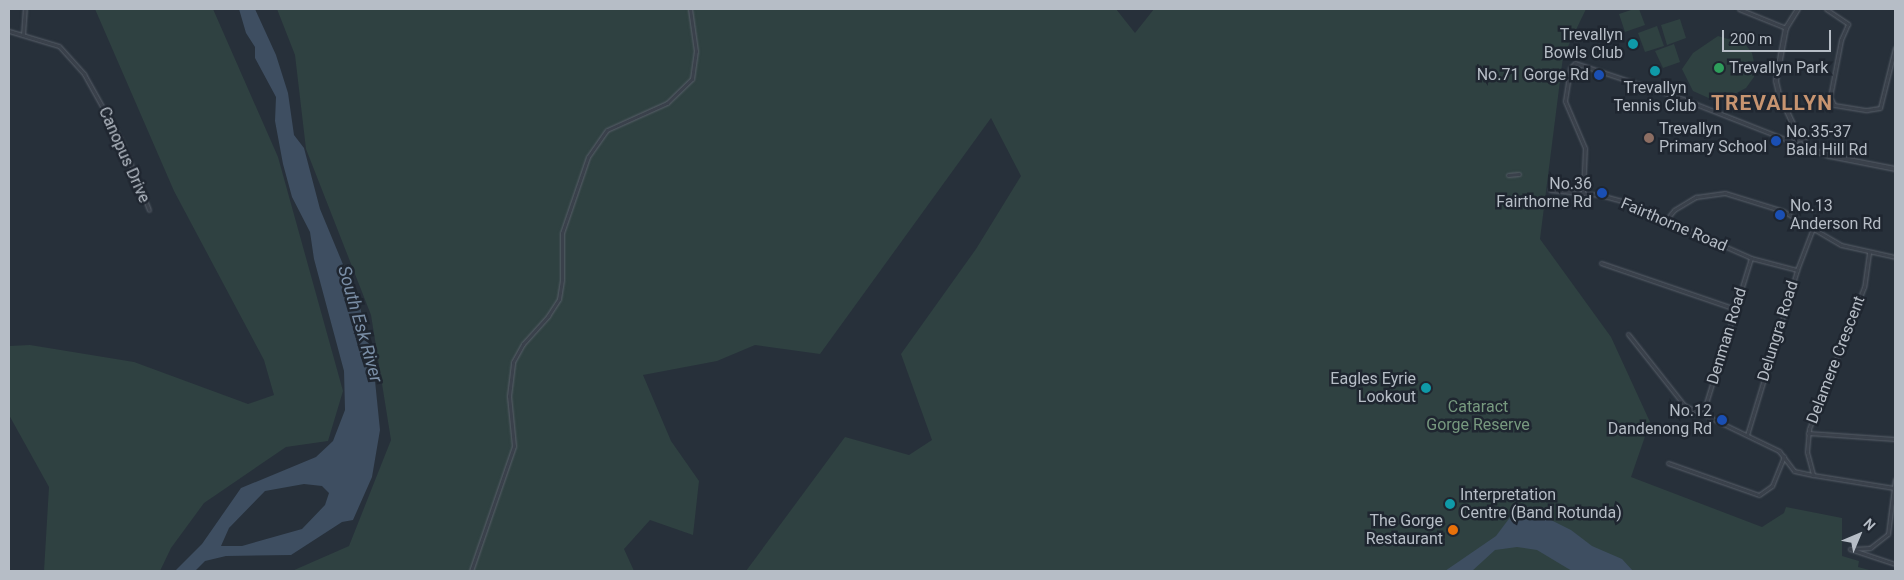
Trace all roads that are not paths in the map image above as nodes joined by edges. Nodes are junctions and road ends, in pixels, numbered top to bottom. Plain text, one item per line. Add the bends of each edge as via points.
1 (25, 9) edge
2 (690, 9) edge
3 (1739, 9) edge
4 (1798, 9) edge
5 (1826, 9) edge
6 (1786, 28) junction
7 (9, 31) edge
8 (23, 35) junction
9 (1895, 48) edge
10 (1800, 138) junction
11 (1794, 143) junction
12 (1804, 147) junction
13 (1895, 170) edge
14 (1519, 174) dead end
15 (1508, 175) dead end
16 (1550, 190) dead end
17 (1584, 193) junction
18 (148, 210) dead end
19 (1666, 220) junction
20 (1813, 228) junction
21 (1869, 253) junction
22 (1895, 257) edge
23 (1751, 258) junction
24 (1601, 263) dead end
25 (1797, 270) junction
26 (1735, 309) junction
27 (1628, 334) dead end
28 (1703, 414) junction
29 (1808, 433) junction
30 (1747, 435) junction
31 (1895, 439) edge
32 (1784, 456) junction
33 (1668, 463) dead end
34 (1813, 475) junction
35 (1895, 479) edge
36 (1894, 488) junction
37 (1895, 564) edge
38 (471, 571) edge

1 - 8 street
2 - 38 street via 696,57 688,84 667,103 608,130 588,157 562,233 562,279 558,299 513,362 509,396 514,446
3 - 6 street
4 - 6 street
5 - 9 street via 1848,24 1840,40 1830,96 1834,105 1867,110 1880,108
6 - 10 street via 1777,87
7 - 8 street, Canopus Drive
8 - 18 street, Canopus Drive via 59,46 84,74 122,142
10 - 11 street
10 - 12 street
11 - 12 street via 1798,149
11 - 17 street via 1683,99 1579,64 1571,66 1565,101 1585,148
12 - 13 street via 1828,156
14 - 15 street
16 - 17 street, Fairthorne Road
17 - 19 street, Fairthorne Road via 1622,201
19 - 20 street via 1674,210 1696,197 1719,192 1776,208
19 - 23 street, Fairthorne Road
20 - 21 street via 1833,242
20 - 25 street, Delungra Road
21 - 22 street
21 - 29 street, Delamere Crescent via 1864,288
23 - 25 street, Fairthorne Road
23 - 26 street, Denman Road
24 - 26 street
25 - 30 street, Delungra Road
26 - 28 street, Denman Road
27 - 28 street via 1680,401
28 - 30 street
29 - 31 street
29 - 34 street, Delamere Crescent via 1807,452
30 - 32 street
32 - 33 street via 1772,486 1759,494
32 - 34 street via 1794,471
34 - 36 street
35 - 36 street
36 - 37 street via 1888,534 1870,547 1850,550

